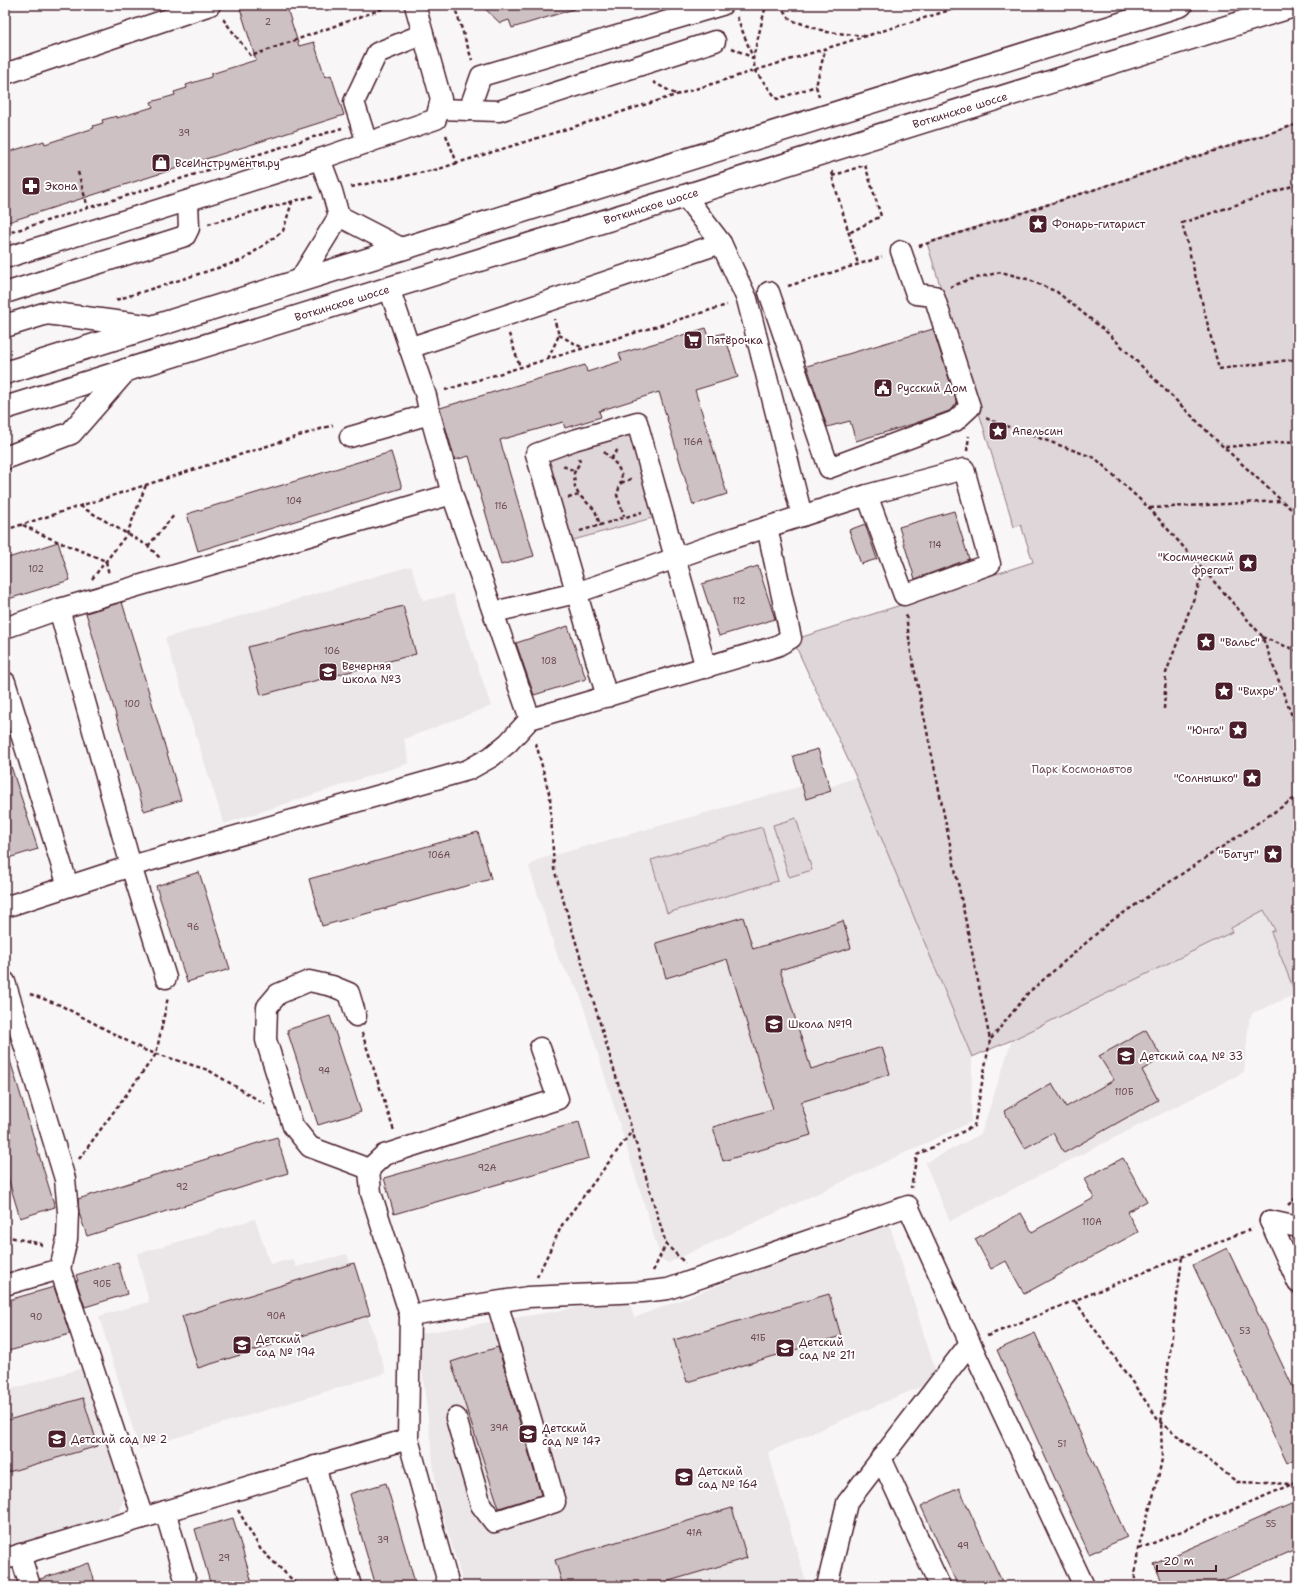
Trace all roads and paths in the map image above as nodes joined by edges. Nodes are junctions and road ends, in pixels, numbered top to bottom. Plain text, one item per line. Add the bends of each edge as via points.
1 (393, 5) edge
2 (415, 5) edge
3 (766, 5) edge
4 (779, 5) edge
5 (966, 5) edge
6 (1181, 5) edge
7 (1297, 5) edge
8 (728, 8) edge
9 (215, 11) edge
10 (423, 34) junction
11 (867, 37) junction
12 (715, 41) dead end
13 (404, 42) junction
14 (752, 58) junction
15 (755, 72) junction
16 (5, 74) edge
17 (816, 86) dead end
18 (469, 110) junction
19 (437, 114) junction
20 (361, 122) junction
21 (1298, 124) edge
22 (367, 143) junction
23 (320, 159) junction
24 (78, 172) dead end
25 (832, 176) dead end
26 (1298, 184) edge
27 (686, 196) junction
28 (188, 202) junction
29 (292, 202) dead end
30 (88, 208) junction
31 (339, 216) junction
32 (849, 233) dead end
33 (5, 234) edge
34 (721, 243) junction
35 (403, 249) junction
36 (901, 251) junction
37 (5, 258) edge
38 (299, 281) junction
39 (389, 288) junction
40 (769, 292) joint
41 (5, 293) edge
42 (934, 296) junction
43 (747, 299) junction
44 (111, 301) dead end
45 (549, 301) junction
46 (503, 316) junction
47 (5, 326) edge
48 (154, 327) junction
49 (559, 335) junction
50 (409, 348) junction
51 (583, 348) junction
52 (548, 359) junction
53 (1298, 359) edge
54 (520, 367) junction
55 (126, 370) junction
56 (5, 374) edge
57 (428, 405) junction
58 (970, 407) junction
59 (5, 408) edge
60 (342, 431) joint
61 (598, 433) junction
62 (574, 440) junction
63 (1298, 441) edge
64 (1224, 448) junction
65 (5, 458) edge
66 (964, 470) junction
67 (146, 485) junction
68 (452, 494) junction
69 (867, 495) junction
70 (1282, 501) junction
71 (80, 506) junction
72 (1149, 508) junction
73 (1293, 511) junction
74 (1298, 512) edge
75 (175, 514) dead end
76 (1298, 515) edge
77 (802, 516) junction
78 (22, 524) junction
79 (768, 527) junction
80 (5, 530) edge
81 (127, 534) junction
82 (148, 546) junction
83 (676, 558) junction
84 (106, 561) junction
85 (1204, 571) junction
86 (178, 574) junction
87 (576, 593) junction
88 (904, 595) junction
89 (65, 607) junction
90 (494, 612) junction
91 (5, 628) edge
92 (1262, 636) junction
93 (1298, 651) edge
94 (706, 668) junction
95 (5, 682) edge
96 (607, 697) junction
97 (1164, 709) dead end
98 (530, 719) junction
99 (1298, 732) edge
100 (1298, 796) edge
101 (131, 866) junction
102 (68, 886) junction
103 (5, 907) edge
104 (166, 978) joint
105 (6, 984) edge
106 (356, 1016) joint
107 (990, 1040) junction
108 (540, 1048) dead end
109 (156, 1054) junction
110 (292, 1120) junction
111 (632, 1130) junction
112 (401, 1150) junction
113 (369, 1169) junction
114 (65, 1179) junction
115 (1298, 1196) edge
116 (908, 1206) junction
117 (1270, 1221) junction
118 (1298, 1227) edge
119 (5, 1236) edge
120 (666, 1244) junction
121 (1182, 1257) junction
122 (60, 1269) junction
123 (702, 1279) junction
124 (1298, 1283) edge
125 (5, 1285) edge
126 (642, 1292) junction
127 (528, 1297) junction
128 (1074, 1301) junction
129 (497, 1302) junction
130 (410, 1315) junction
131 (970, 1343) junction
132 (456, 1418) dead end
133 (1161, 1424) junction
134 (408, 1439) junction
135 (880, 1458) junction
136 (315, 1466) junction
137 (1296, 1483) edge
138 (228, 1492) junction
139 (165, 1512) junction
140 (143, 1518) junction
141 (1138, 1549) junction
142 (13, 1557) edge
143 (30, 1586) edge
144 (187, 1586) edge
145 (298, 1586) edge
146 (351, 1586) edge
147 (449, 1586) edge
148 (827, 1586) edge
149 (940, 1586) edge
150 (1084, 1586) edge
151 (1134, 1586) edge

1 - 9 path via 251,56
1 - 13 path
2 - 10 street
3 - 14 path
4 - 11 path via 791,20 827,32
5 - 11 path
6 - 35 main road
7 - 27 main road, Воткинское шоссе
8 - 14 path
8 - 18 street via 481,76
9 - 16 street
10 - 13 street
10 - 19 street via 441,99
11 - 15 path
12 - 18 street via 499,111
13 - 20 street via 377,53 354,102
14 - 15 path
15 - 17 path via 777,99
15 - 19 path via 457,163
18 - 19 street
19 - 22 street
20 - 22 street
20 - 30 path
21 - 36 path
22 - 23 street
23 - 28 street
23 - 31 street
24 - 30 path
25 - 32 path via 865,165 881,216
26 - 53 path via 1182,222 1219,369
27 - 34 street
27 - 39 main road, Воткинское шоссе
28 - 37 street
28 - 41 street via 189,228 184,236
29 - 44 path via 283,231 243,260
30 - 33 path
31 - 35 street
31 - 38 street
34 - 43 street
34 - 45 street
35 - 38 main road
36 - 40 path
36 - 42 street via 916,294
38 - 48 main road
39 - 50 street
39 - 55 main road, Воткинское шоссе
40 - 58 street via 829,468 956,421
42 - 58 street
42 - 64 path via 968,280 1001,272 1027,279 1057,292 1109,334
43 - 51 path
43 - 77 street
45 - 46 street
45 - 49 path
46 - 50 street
46 - 54 path
47 - 48 main road via 47,313
48 - 56 main road
49 - 51 path
49 - 52 path
50 - 57 street
51 - 52 path
52 - 54 path
54 - 57 path
55 - 59 main road, Воткинское шоссе
55 - 65 main road via 71,433
57 - 60 street
57 - 68 street
58 - 66 path via 971,425
58 - 72 path via 992,421 1095,458
60 - 67 path
61 - 62 street
61 - 62 path via 604,453 620,471 622,478 617,495 624,516 600,525 595,510 578,495 575,488 574,473 580,462
61 - 83 street via 637,422
62 - 87 street via 536,454
63 - 64 path
64 - 70 path
66 - 69 street
66 - 88 street via 990,564
67 - 71 path
67 - 81 path
68 - 86 street
68 - 90 street
69 - 77 street
69 - 88 street
70 - 72 path
70 - 73 path
71 - 78 path
71 - 81 path
72 - 85 path
73 - 74 path
73 - 76 path
75 - 82 path
77 - 79 street
78 - 80 path
78 - 84 path
79 - 83 street
79 - 94 street via 791,638 777,646
81 - 82 path
81 - 84 path
82 - 86 path
83 - 87 street
83 - 94 street
84 - 89 path
85 - 92 path
85 - 97 path via 1166,673
86 - 89 street
87 - 90 street
87 - 96 street
88 - 107 path via 911,653
89 - 91 street
89 - 101 street
90 - 98 street
92 - 93 path
92 - 99 path
94 - 96 street
95 - 102 street
96 - 98 street
98 - 101 street via 491,757 468,770
98 - 111 path via 550,797 554,869
100 - 107 path via 1110,922 1028,993
101 - 102 street
101 - 104 street
102 - 103 street
104 - 109 path via 169,991
105 - 109 path via 60,1005
105 - 114 street
106 - 110 street via 349,993 309,981 278,994 267,1007 266,1040
106 - 112 path
107 - 116 path via 974,1126 917,1155
108 - 112 street via 558,1099
109 - 110 path via 208,1070
109 - 114 path
110 - 113 street via 293,1126 310,1147
111 - 120 path
111 - 127 path via 562,1226
112 - 113 street via 384,1154
113 - 130 street via 371,1193
114 - 122 street via 68,1239
115 - 117 path
116 - 123 street
116 - 131 street
117 - 118 street
117 - 121 path
117 - 124 street
119 - 122 path via 41,1244
120 - 123 path
120 - 126 path
121 - 128 path
121 - 133 path
122 - 125 street
122 - 140 street
123 - 126 street via 668,1290
126 - 127 street
127 - 129 street
128 - 131 path
128 - 133 path
129 - 130 street
129 - 132 street via 555,1502 494,1522 481,1505
130 - 134 street
131 - 135 street
131 - 150 street
133 - 137 path via 1237,1482
133 - 141 path via 1162,1459
134 - 136 street
134 - 147 street
135 - 148 street via 847,1503
135 - 149 street
136 - 138 street
136 - 146 street
137 - 141 path
138 - 139 street
138 - 145 path via 261,1550
139 - 140 street
139 - 144 street
140 - 142 street
141 - 151 path
142 - 143 street

